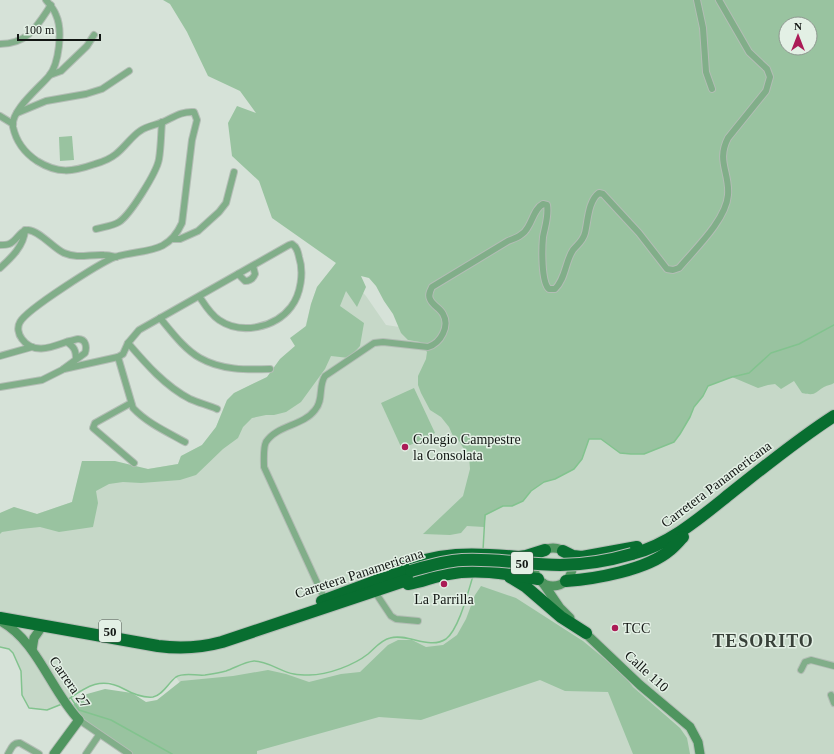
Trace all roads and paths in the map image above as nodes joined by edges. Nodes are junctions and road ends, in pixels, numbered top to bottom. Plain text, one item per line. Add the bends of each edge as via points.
1 (697, 0) edge
2 (719, 0) edge
3 (48, 2) edge
4 (94, 35) dead end
5 (0, 44) edge
6 (129, 71) dead end
7 (50, 75) junction
8 (712, 89) dead end
9 (17, 113) junction
10 (0, 116) edge
11 (162, 122) junction
12 (12, 124) junction
13 (234, 172) dead end
14 (96, 229) dead end
15 (25, 230) junction
16 (173, 239) junction
17 (0, 246) edge
18 (116, 257) junction
19 (253, 266) junction
20 (0, 268) edge
21 (238, 274) junction
22 (199, 296) junction
23 (160, 318) junction
24 (67, 342) junction
25 (128, 343) junction
26 (32, 347) junction
27 (0, 356) edge
28 (118, 357) junction
29 (76, 359) junction
30 (270, 369) dead end
31 (62, 370) junction
32 (0, 387) edge
33 (131, 402) junction
34 (217, 409) dead end
35 (834, 416) edge
36 (834, 423) edge
37 (185, 442) dead end
38 (134, 463) dead end
39 (683, 537) junction
40 (656, 545) junction
41 (545, 550) junction
42 (563, 551) junction
43 (632, 558) junction
44 (500, 573) junction
45 (414, 574) junction
46 (540, 581) junction
47 (566, 582) junction
48 (391, 585) junction
49 (376, 586) junction
50 (325, 600) junction
51 (0, 611) edge
52 (565, 614) junction
53 (0, 618) edge
54 (0, 621) edge
55 (418, 621) dead end
56 (43, 625) junction
57 (586, 633) junction
58 (32, 650) junction
59 (834, 666) edge
60 (801, 670) dead end
61 (830, 695) dead end
62 (834, 703) edge
63 (79, 720) junction
64 (99, 735) junction
65 (120, 748) junction
66 (8, 754) edge
67 (39, 754) edge
68 (54, 754) edge
69 (86, 754) edge
70 (115, 754) edge
71 (129, 754) edge
72 (700, 754) edge

1 - 8 street via 703,28 706,72
2 - 50 street via 749,52 767,69 770,76 766,91 724,145 722,160 728,194 726,204 712,230 679,268 667,268 639,233 603,194 599,193 588,215 583,240 572,252 561,283 555,289 549,289 544,276 543,238 548,210 547,205 539,206 528,228 520,236 432,287 429,291 430,300 442,313 446,322 442,336 434,345 428,347 374,343 325,376 322,380 319,404 314,412 286,427 266,443 264,467
3 - 5 street via 36,28 28,36 8,44
3 - 7 street via 57,16 59,38
4 - 7 street via 87,46 61,70
6 - 9 street via 102,89 46,101
7 - 9 street via 22,104
9 - 12 street
10 - 12 street
11 - 12 street via 142,130 115,155 104,161 80,170 68,171 46,166 34,158 20,146
11 - 14 street via 159,161 132,209 118,222
11 - 16 street via 186,111 194,112 197,120 192,140 182,223
13 - 16 street via 226,203 219,212 198,230 180,239
15 - 17 street via 9,244
15 - 18 street via 35,232 72,256
15 - 20 street via 25,239
16 - 18 street via 151,250
18 - 26 street via 60,290 25,316 18,331 24,342
19 - 21 street
19 - 21 street via 255,274 249,281 245,281
19 - 22 street via 289,244 295,246 301,262 302,277 292,307 279,318 265,325 249,328 232,326 219,320 208,310
21 - 22 street
22 - 23 street
23 - 25 street via 139,330
23 - 30 street via 199,358 222,367
24 - 26 street via 50,348
24 - 29 street via 73,346
24 - 29 street via 78,339 86,344 85,353
25 - 28 street via 123,354
25 - 34 street via 168,384 190,399
26 - 27 street
28 - 31 street
28 - 33 street
29 - 31 street
31 - 32 street via 42,380
33 - 37 street via 137,412
33 - 38 street via 95,423 93,428
35 - 40 highway, Carretera Panamericana / 50 via 713,508
36 - 39 highway, Carretera Panamericana / 50
39 - 43 highway, Carretera Panamericana / 50 via 655,552
39 - 47 highway via 669,551 647,563 611,575
40 - 42 highway via 582,557
40 - 43 highway, Carretera Panamericana / 50
41 - 42 main road via 554,548
41 - 46 main road via 534,563
41 - 49 highway via 519,557 472,554 425,560 403,567
42 - 47 main road via 572,563 571,573
43 - 45 highway, Carretera Panamericana / 50 via 609,568 584,571 474,567
44 - 46 highway
44 - 48 highway via 463,572 415,583
44 - 57 highway via 524,586 561,617
45 - 48 highway, Carretera Panamericana / 50
45 - 49 highway, Carretera Panamericana / 50
46 - 47 main road via 554,586
46 - 52 main road, Calle 110
47 - 52 main road via 560,594
48 - 49 highway, Carretera Panamericana / 50
49 - 50 highway, Carretera Panamericana / 50
49 - 55 street via 391,616 396,619
49 - 56 highway, Carretera Panamericana / 50 via 222,642 193,648 158,646
50 - 51 highway, Carretera Panamericana / 50 via 220,637 189,642 170,642
52 - 57 main road, Calle 110
53 - 56 highway, Carretera Panamericana / 50
54 - 58 main road, Carrera 27
56 - 58 main road, Carrera 27 via 34,638
57 - 72 main road, Calle 110 via 640,685 690,727 698,742
58 - 63 main road, Carrera 27 via 59,695
59 - 60 street via 811,660 805,662
61 - 62 street
63 - 64 street, Carrera 27
63 - 68 main road
64 - 65 street, Carrera 27
64 - 69 street
65 - 70 street
65 - 71 street, Carrera 27
66 - 67 street via 17,742

